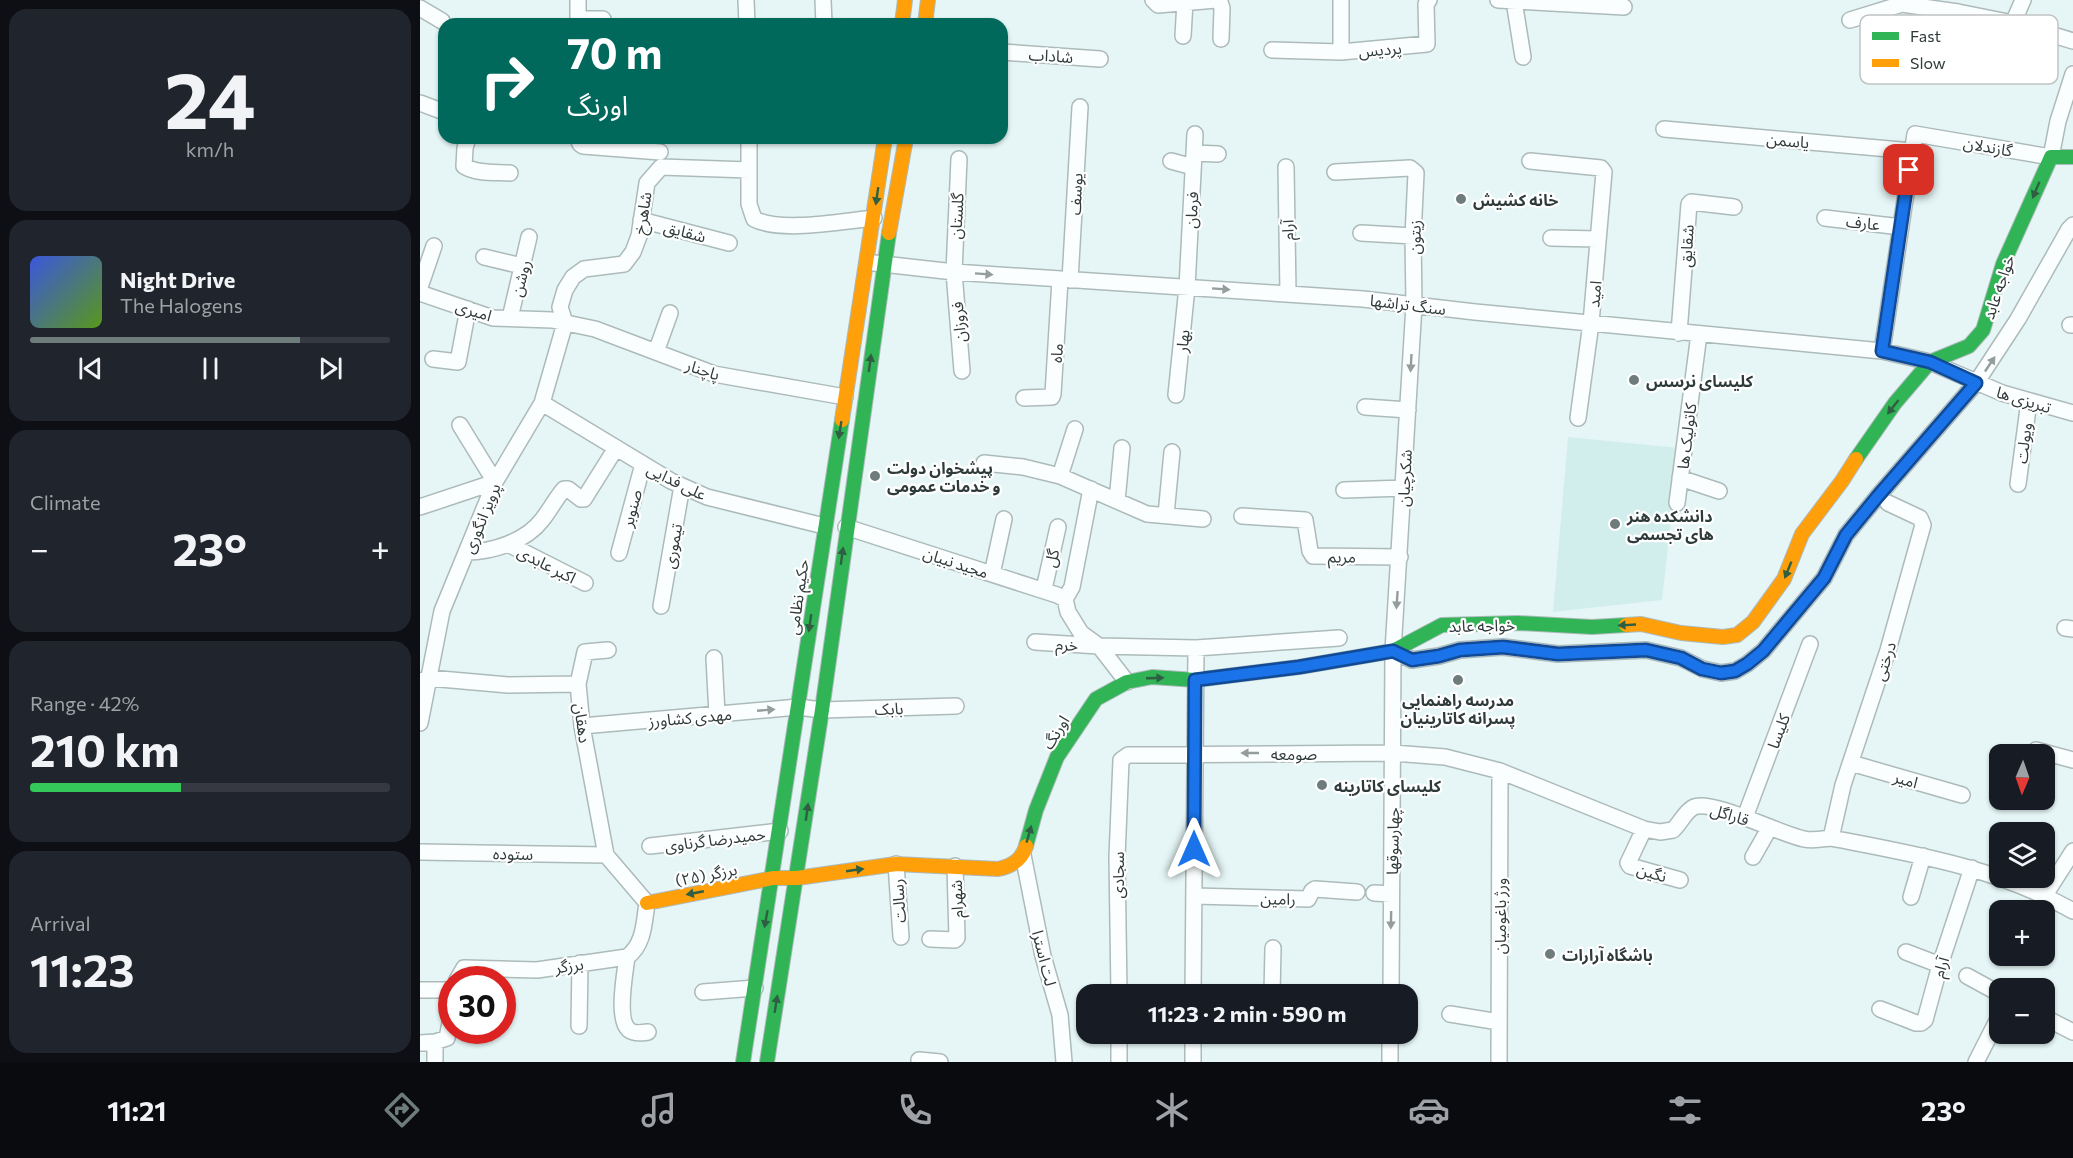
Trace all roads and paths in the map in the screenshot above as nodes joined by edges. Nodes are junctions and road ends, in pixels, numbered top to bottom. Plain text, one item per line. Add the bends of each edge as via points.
1 (746, 0) edge
2 (823, 0) edge
3 (905, 0) edge
4 (928, 0) edge
5 (1153, 0) edge
6 (1341, 0) edge
7 (1429, 0) edge
8 (1498, 0) edge
9 (2023, 0) edge
10 (578, 1) edge
11 (1514, 1) edge
12 (1185, 2) junction
13 (1902, 2) edge
14 (1624, 7) dead end
15 (420, 8) edge
16 (1864, 15) edge
17 (1973, 15) edge
18 (2016, 15) edge
19 (1860, 17) edge
20 (578, 18) edge
21 (747, 18) edge
22 (824, 18) edge
23 (903, 18) edge
24 (926, 18) edge
25 (438, 19) edge
26 (1850, 20) dead end
27 (1183, 36) dead end
28 (2058, 36) edge
29 (1221, 39) dead end
30 (2073, 41) edge
31 (1272, 50) dead end
32 (1008, 52) edge
33 (1341, 52) junction
34 (1523, 57) dead end
35 (1100, 59) dead end
36 (2073, 74) edge
37 (420, 103) edge
38 (1080, 107) dead end
39 (438, 110) edge
40 (1664, 129) dead end
41 (1195, 134) dead end
42 (466, 144) edge
43 (582, 144) edge
44 (749, 144) edge
45 (884, 144) edge
46 (905, 144) edge
47 (1912, 151) junction
48 (660, 152) edge
49 (1218, 154) dead end
50 (2051, 157) junction
51 (2073, 157) edge
52 (959, 159) dead end
53 (1193, 160) junction
54 (1530, 161) dead end
55 (1171, 162) dead end
56 (1286, 166) dead end
57 (749, 170) junction
58 (1335, 172) dead end
59 (510, 173) dead end
60 (1734, 207) dead end
61 (1825, 218) dead end
62 (874, 219) junction
63 (641, 220) junction
64 (2073, 225) edge
65 (1900, 226) junction
66 (1361, 233) dead end
67 (1413, 236) junction
68 (530, 237) dead end
69 (1551, 238) dead end
70 (1598, 239) junction
71 (729, 243) dead end
72 (434, 246) dead end
73 (484, 257) dead end
74 (865, 262) junction
75 (884, 263) junction
76 (522, 266) junction
77 (954, 272) junction
78 (1065, 280) junction
79 (1187, 286) junction
80 (420, 287) edge
81 (420, 293) edge
82 (1288, 293) junction
83 (1414, 305) junction
84 (468, 309) junction
85 (670, 313) dead end
86 (510, 318) junction
87 (565, 323) junction
88 (1591, 324) junction
89 (1679, 333) junction
90 (1699, 334) junction
91 (1882, 351) junction
92 (656, 352) junction
93 (433, 359) dead end
94 (1930, 362) junction
95 (962, 371) dead end
96 (1976, 383) junction
97 (1176, 395) dead end
98 (845, 397) junction
99 (1024, 398) dead end
100 (2029, 401) junction
101 (542, 403) junction
102 (1365, 407) dead end
103 (2072, 408) edge
104 (1408, 410) junction
105 (1578, 418) dead end
106 (460, 425) dead end
107 (1075, 429) dead end
108 (616, 448) junction
109 (1122, 448) dead end
110 (1172, 452) dead end
111 (984, 463) dead end
112 (643, 464) junction
113 (1060, 476) junction
114 (1680, 478) junction
115 (495, 482) junction
116 (2018, 484) dead end
117 (682, 486) junction
118 (1404, 488) junction
119 (1091, 489) junction
120 (1344, 490) dead end
121 (1719, 491) dead end
122 (1116, 501) junction
123 (1677, 503) dead end
124 (1888, 503) dead end
125 (420, 507) edge
126 (1166, 515) junction
127 (1242, 516) dead end
128 (1004, 519) dead end
129 (1203, 519) dead end
130 (824, 526) junction
131 (846, 527) junction
132 (1058, 528) dead end
133 (508, 544) junction
134 (467, 552) junction
135 (619, 552) dead end
136 (1400, 557) junction
137 (992, 574) junction
138 (585, 584) dead end
139 (1044, 589) junction
140 (1065, 599) junction
141 (661, 606) dead end
142 (1339, 638) dead end
143 (1035, 642) dead end
144 (1810, 644) dead end
145 (1100, 646) junction
146 (1196, 648) junction
147 (608, 650) dead end
148 (1393, 651) junction
149 (714, 658) dead end
150 (424, 680) edge
151 (1195, 680) junction
152 (1127, 682) junction
153 (578, 684) junction
154 (956, 706) dead end
155 (798, 707) junction
156 (822, 710) junction
157 (717, 714) junction
158 (420, 723) edge
159 (582, 726) junction
160 (1393, 753) junction
161 (1194, 754) junction
162 (2055, 755) edge
163 (1124, 756) joint
164 (2073, 760) edge
165 (1851, 763) junction
166 (1500, 771) junction
167 (1962, 795) dead end
168 (1745, 817) junction
169 (1770, 827) junction
170 (1644, 829) junction
171 (780, 831) junction
172 (1831, 838) junction
173 (651, 846) dead end
174 (2073, 851) edge
175 (420, 852) edge
176 (606, 855) junction
177 (1023, 855) junction
178 (1923, 856) junction
179 (1753, 857) dead end
180 (896, 864) junction
181 (955, 866) junction
182 (1972, 868) junction
183 (773, 878) junction
184 (797, 878) junction
185 (1680, 880) dead end
186 (1357, 892) dead end
187 (1374, 893) dead end
188 (1391, 894) junction
189 (2045, 895) junction
190 (1194, 896) junction
191 (1911, 897) dead end
192 (646, 903) junction
193 (2073, 911) edge
194 (901, 937) dead end
195 (930, 939) dead end
196 (1273, 948) dead end
197 (1906, 952) dead end
198 (627, 957) junction
199 (580, 963) junction
200 (1940, 966) junction
201 (516, 969) edge
202 (1967, 976) dead end
203 (1119, 984) edge
204 (1193, 984) edge
205 (1272, 984) edge
206 (1390, 984) edge
207 (754, 988) junction
208 (1989, 988) edge
209 (420, 990) edge
210 (438, 990) edge
211 (703, 992) dead end
212 (1880, 1009) dead end
213 (1450, 1014) dead end
214 (1499, 1022) junction
215 (2055, 1023) edge
216 (579, 1026) dead end
217 (648, 1032) dead end
218 (2073, 1032) edge
219 (1989, 1037) edge
220 (428, 1042) edge
221 (1119, 1044) edge
222 (1193, 1044) edge
223 (1390, 1044) edge
224 (920, 1060) dead end
225 (435, 1062) edge
226 (743, 1062) edge
227 (767, 1062) edge
228 (940, 1062) edge
229 (1064, 1062) edge
230 (1119, 1062) edge
231 (1193, 1062) edge
232 (1390, 1062) edge
233 (1498, 1062) edge
234 (1976, 1062) edge

1 - 21 street
2 - 22 street
3 - 23 main road
4 - 24 main road
5 - 12 street via 1158,5
6 - 33 street, پردیس
7 - 33 street, پردیس via 1427,44
8 - 11 street
9 - 18 street
10 - 20 street
11 - 14 street
11 - 34 street
12 - 27 street
12 - 29 street via 1220,2
13 - 16 street
13 - 17 street
15 - 25 street
19 - 26 street
28 - 30 street
31 - 33 street
32 - 35 street, شاداب
36 - 50 street
37 - 39 street
38 - 78 street, یوسف
40 - 47 street, یاسمن
41 - 53 street, فرمان
42 - 59 street via 464,166 470,170
43 - 48 street
44 - 57 street
45 -> 62 main road, حکیم نظامی
46 - 75 main road
47 - 50 street, گازندلان via 1913,136 1917,133
47 - 65 street
48 - 57 street
48 - 63 street, شاهرخ via 647,183
49 - 53 street
50 - 51 main road
50 -> 94 main road, خواجه عابد via 2003,264 1983,330 1969,346
52 - 77 street, گلستان
53 - 55 street
53 - 79 street, فرمان
54 - 70 street, امید via 1603,169
56 - 82 street, آرام
57 - 62 street via 749,204 754,219 762,223 790,226
58 - 67 street, زیتون via 1414,170
60 - 89 street, شقایق via 1689,204
61 - 65 street, عارف
62 - 74 main road, حکیم نظامی
63 - 71 street, شقایق
63 - 87 street, شاهرخ via 633,252 624,264 584,268 573,277 560,307
96 -> 64 street, خواجه عابد
65 - 91 street
66 - 67 street
67 - 83 street, زیتون
68 - 76 street, روشن
69 - 70 street
70 - 88 street, امید
72 - 80 street
73 - 76 street
74 - 75 street, سنگ تراشها
74 - 98 main road, حکیم نظامی
75 - 77 street, سنگ تراشها
131 -> 75 main road
76 - 86 street, روشن
77 -> 78 street, سنگ تراشها
77 - 95 street, فروزان
78 - 79 street, سنگ تراشها
78 - 99 street, ماه via 1052,398
79 -> 82 street, سنگ تراشها
79 - 97 street, بهار
81 - 84 street, امیری
82 - 83 street, سنگ تراشها
83 - 88 street, سنگ تراشها
83 -> 104 street, شکرچیان
84 - 86 street, امیری via 493,318
84 - 93 street via 458,362
85 - 92 street
86 - 87 street, امیری
87 - 92 street, پاچنار via 595,329
87 - 101 street, پرویز انگوری
88 - 89 street, سنگ تراشها
88 - 105 street, امید
89 - 90 street, سنگ تراشها
90 - 91 street, سنگ تراشها
90 - 114 street, کاتولیک ها
91 - 94 street, سنگ تراشها
92 - 98 street, پاچنار via 714,374
94 - 96 street, تبریزی ها
94 -> 148 main road, خواجه عابد via 1868,439 1802,534 1784,579 1753,622 1737,635 1681,633 1641,624 1442,625
96 - 100 street, تبریزی ها
96 - 148 street, خواجه عابد via 1846,535 1824,578 1763,651 1735,671 1702,669 1681,658 1646,650 1558,654 1503,647 1460,650 1412,660
98 -> 130 main road, حکیم نظامی
100 - 103 street, تبریزی ها
100 - 116 street, ویولت
101 - 108 street, علی فدایی
101 - 115 street, پرویز انگوری
102 - 104 street
104 - 118 street, شکرچیان
106 - 115 street
107 - 113 street
108 - 112 street, علی فدایی
108 - 133 street via 584,499 564,489 541,522
109 - 122 street
110 - 126 street
111 - 113 street
112 - 117 street, علی فدایی
112 - 135 street, صنوبر
113 - 119 street
114 - 121 street
114 - 123 street, کاتولیک ها
115 - 125 street
115 - 134 street, پرویز انگوری
117 - 130 street, علی فدایی via 707,497
117 - 141 street, تیموری
118 - 120 street
118 - 136 street, شکرچیان
119 - 122 street
119 - 140 street via 1072,587
122 - 126 street via 1147,514
124 - 165 street, درختی via 1920,518 1923,525
126 - 129 street
127 - 136 street, مریم via 1305,520 1313,556
128 - 137 street
130 -> 155 main road, حکیم نظامی
131 - 137 street, مجید نبیان
156 -> 131 main road
132 - 139 street, گل
133 - 134 street
133 - 138 street, اکبر عابدی
134 - 150 street, پرویز انگوری via 442,611
136 -> 148 street, شکرچیان
137 - 139 street, مجید نبیان
139 - 140 street, مجید نبیان
140 - 145 street via 1081,633
142 - 146 street
143 - 145 street, خرم
144 - 168 street, کلیسا
145 - 146 street
145 - 152 street
146 - 151 street
147 - 153 street via 585,652
148 - 151 main road, اورنگ
148 - 160 street, چهارسوقها
149 - 157 street
150 - 153 street, دهقان
150 - 158 street, پرویز انگوری
152 -> 151 main road, اورنگ via 1152,677
151 - 161 street
177 -> 152 main road, اورنگ via 1057,757 1096,699
153 - 159 street, دهقان
154 - 156 street, بابک
155 - 156 street, بابک
157 -> 155 street, مهدی کشاورز
155 - 171 main road, حکیم نظامی
184 -> 156 main road
157 - 159 street, مهدی کشاورز
159 - 176 street, دهقان
160 -> 161 street, صومعه
160 - 166 street, قاراگل via 1445,758
160 - 188 street, چهارسوقها
161 - 163 street, صومعه
161 - 190 street
162 - 164 street
163 - 203 street, سجادی via 1119,774 1118,815
165 - 167 street, امیر
165 - 172 street, درختی
166 - 170 street, قاراگل
166 - 214 street, ورژ باغومیان
168 - 169 street, قاراگل
168 - 170 street, قاراگل via 1697,806 1672,830
169 - 172 street, قاراگل via 1807,840
169 - 179 street
170 - 185 street, نگین via 1630,866
171 - 173 street, حمیدرضا گرناوی
171 - 183 main road, حکیم نظامی
172 - 178 street, قاراگل
174 - 189 street
175 - 176 street, ستوده
176 - 192 street, دهقان
177 - 181 main road via 1010,866 998,869
177 - 229 street, لت استرا via 1043,956 1060,1015
178 - 182 street, قاراگل
178 - 191 street
180 - 181 main road
184 -> 180 main road
180 - 194 street, رسالت
181 - 195 street, شهرام via 957,938
182 - 189 street, قاراگل
182 - 200 street, آرام
183 - 184 main road, برزگر (۲۵)
183 -> 192 main road, برزگر (۲۵)
183 -> 207 main road, حکیم نظامی
227 -> 184 main road
186 - 190 street, رامین via 1316,890 1308,899
187 - 188 street
188 -> 206 street, چهارسوقها
189 - 193 street, قاراگل
190 - 204 street
192 - 198 street via 637,948
196 - 205 street
197 - 200 street
198 - 199 street, برزگر
198 - 217 street via 623,1021 632,1032
199 - 201 street, برزگر
199 - 216 street
200 - 212 street, آرام via 1921,1023
202 - 208 street
207 - 211 street
207 - 226 main road, حکیم نظامی
209 - 210 street
213 - 214 street
214 - 233 street, ورژ باغومیان
215 - 218 street
219 - 234 street
220 - 225 street
221 - 230 street
222 - 231 street
223 - 232 street
224 - 228 street

